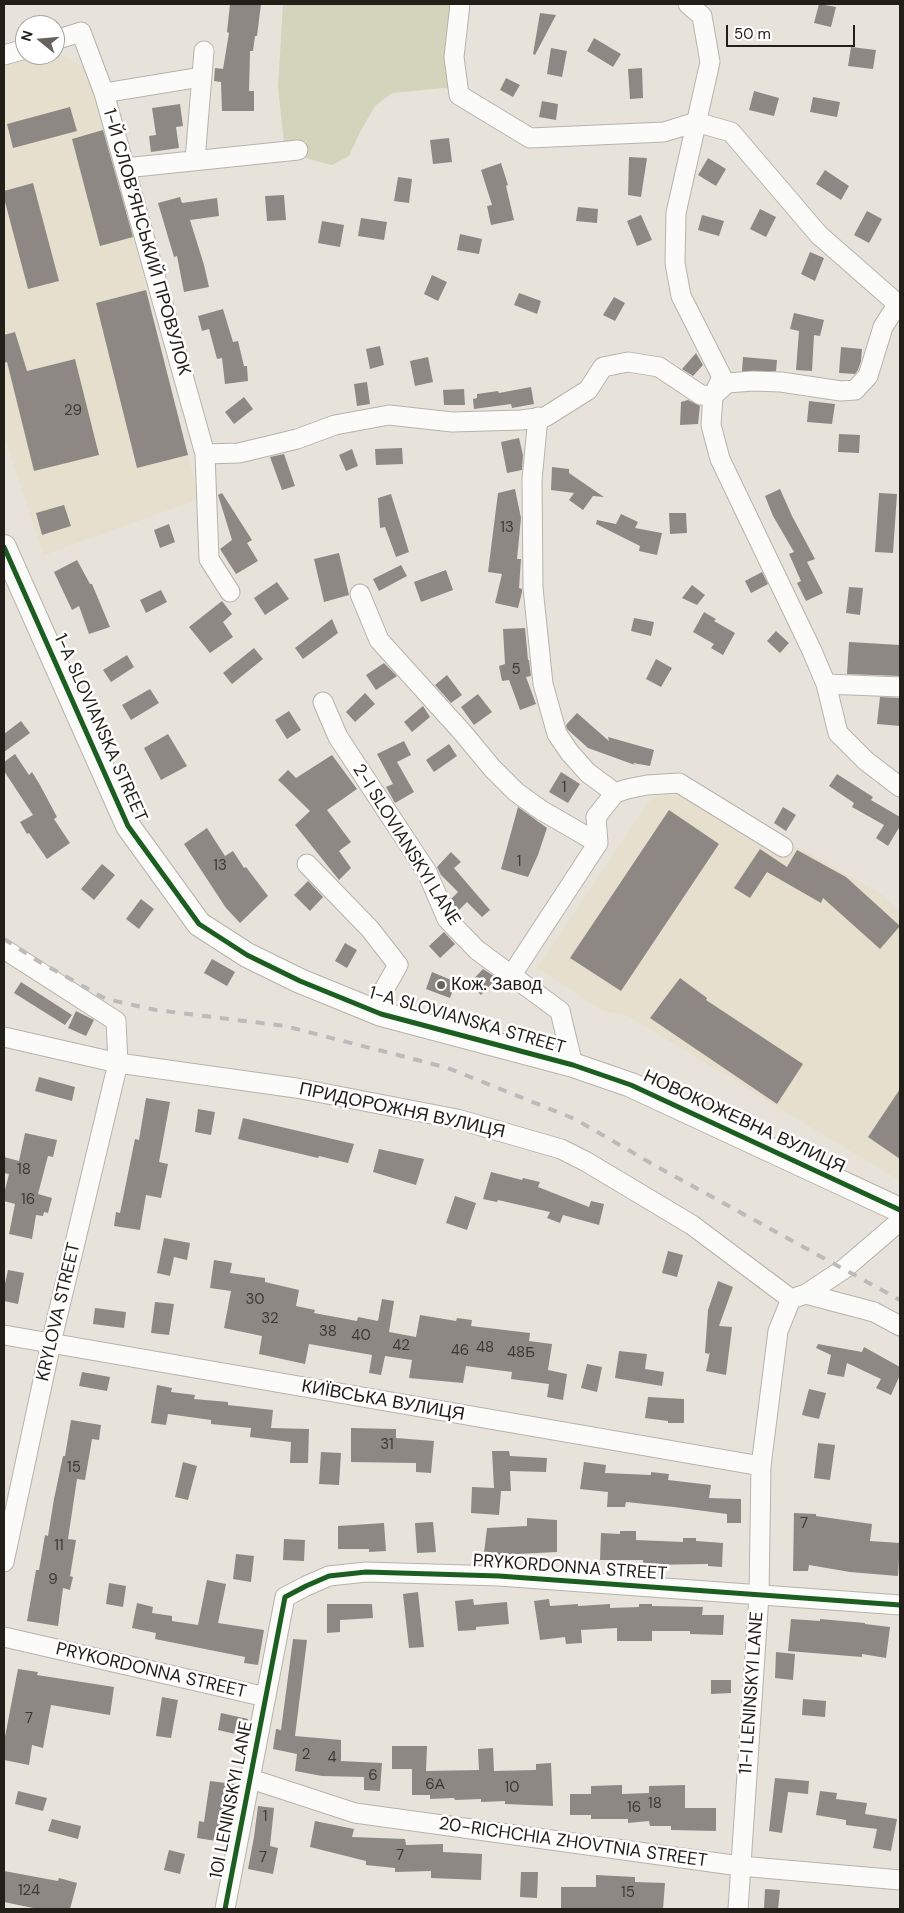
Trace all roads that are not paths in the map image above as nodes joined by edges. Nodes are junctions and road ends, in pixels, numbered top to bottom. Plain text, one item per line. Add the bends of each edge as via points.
1 (460, 4) edge
2 (688, 4) edge
3 (65, 37) edge
4 (204, 51) dead end
5 (201, 77) junction
6 (104, 94) junction
7 (696, 122) junction
8 (298, 150) dead end
9 (195, 160) junction
10 (125, 168) junction
11 (899, 306) edge
12 (713, 396) junction
13 (538, 418) junction
14 (205, 454) junction
15 (4, 547) edge
16 (230, 592) dead end
17 (360, 594) dead end
18 (826, 684) junction
19 (900, 687) edge
20 (323, 702) dead end
21 (900, 787) edge
22 (615, 793) junction
23 (598, 843) junction
24 (783, 847) dead end
25 (307, 864) dead end
26 (4, 949) edge
27 (512, 976) junction
28 (381, 1014) junction
29 (4, 1037) edge
30 (118, 1064) junction
31 (573, 1065) junction
32 (900, 1210) edge
33 (900, 1221) edge
34 (798, 1296) junction
35 (900, 1326) edge
36 (4, 1334) edge
37 (50, 1343) junction
38 (761, 1466) junction
39 (4, 1562) edge
40 (759, 1595) junction
41 (900, 1605) edge
42 (4, 1637) edge
43 (266, 1697) junction
44 (251, 1779) junction
45 (740, 1866) junction
46 (900, 1880) edge
47 (225, 1909) edge
48 (738, 1909) edge

1 - 7 street via 454,56 459,95 530,138 664,132
2 - 7 street via 702,16 710,62
3 - 6 street, 1-Й СЛОВ’ЯНСЬКИЙ ПРОВУЛОК via 82,32
4 - 5 street
5 - 6 street
5 - 9 street
6 - 10 street, 1-Й СЛОВ’ЯНСЬКИЙ ПРОВУЛОК
7 - 11 street via 731,132 819,235
7 - 12 street via 676,213 675,263 681,296 722,377
8 - 9 street
9 - 10 street
10 - 14 street, 1-Й СЛОВ’ЯНСЬКИЙ ПРОВУЛОК
11 - 12 street via 883,327 868,376 855,390 753,381 727,383
12 - 13 street via 701,395 659,367 628,362 603,367 588,390 545,417
12 - 18 street via 711,425 720,459
13 - 14 street via 452,422 390,415 335,425 297,439 239,453
13 - 22 street via 532,480 533,588 543,684 557,734 588,773
14 - 16 street, 1-Й СЛОВ’ЯНСЬКИЙ ПРОВУЛОК via 209,559
15 - 28 street, 1-A SLOVIANSKA STREET via 128,826 199,924 257,960
17 - 23 street via 379,640 492,768 541,810
18 - 19 street
18 - 21 street via 838,733 866,761
20 - 27 street, 2-I SLOVIANSKYI LANE via 338,737 427,872 447,919 477,950
22 - 23 street via 596,817
22 - 24 street via 627,788 679,783
23 - 27 street
25 - 28 street via 370,929 398,964 380,995
26 - 30 street via 116,1021
27 - 31 street, 2-I SLOVIANSKYI LANE via 560,1011
28 - 31 street, 1-A SLOVIANSKA STREET
29 - 30 street, ПРИДОРОЖНЯ ВУЛИЦЯ
30 - 34 street, ПРИДОРОЖНЯ ВУЛИЦЯ via 296,1088 457,1119 561,1150 585,1160
30 - 37 street, KRYLOVA STREET
31 - 32 street, НОВОКОЖЕВНА ВУЛИЦЯ via 631,1085
33 - 34 street via 844,1269
34 - 35 street, ПРИДОРОЖНЯ ВУЛИЦЯ via 874,1312
34 - 38 street, 11-I LENINSKYI LANE via 778,1331
36 - 37 street, КИЇВСЬКА ВУЛИЦЯ
37 - 38 street, КИЇВСЬКА ВУЛИЦЯ
37 - 39 street, KRYLOVA STREET
38 - 40 street, 11-I LENINSKYI LANE
40 - 41 street, PRYKORDONNA STREET
40 - 43 street, PRYKORDONNA STREET via 499,1576 366,1572 329,1576 285,1597
40 - 45 street, 11-I LENINSKYI LANE
42 - 43 street, PRYKORDONNA STREET
43 - 44 street, 10I LENINSKYI LANE
44 - 45 street, 20-RICHCHIA ZHOVTNIA STREET via 355,1813
44 - 47 street, 10I LENINSKYI LANE
45 - 46 street, 20-RICHCHIA ZHOVTNIA STREET
45 - 48 street, 11-I LENINSKYI LANE

